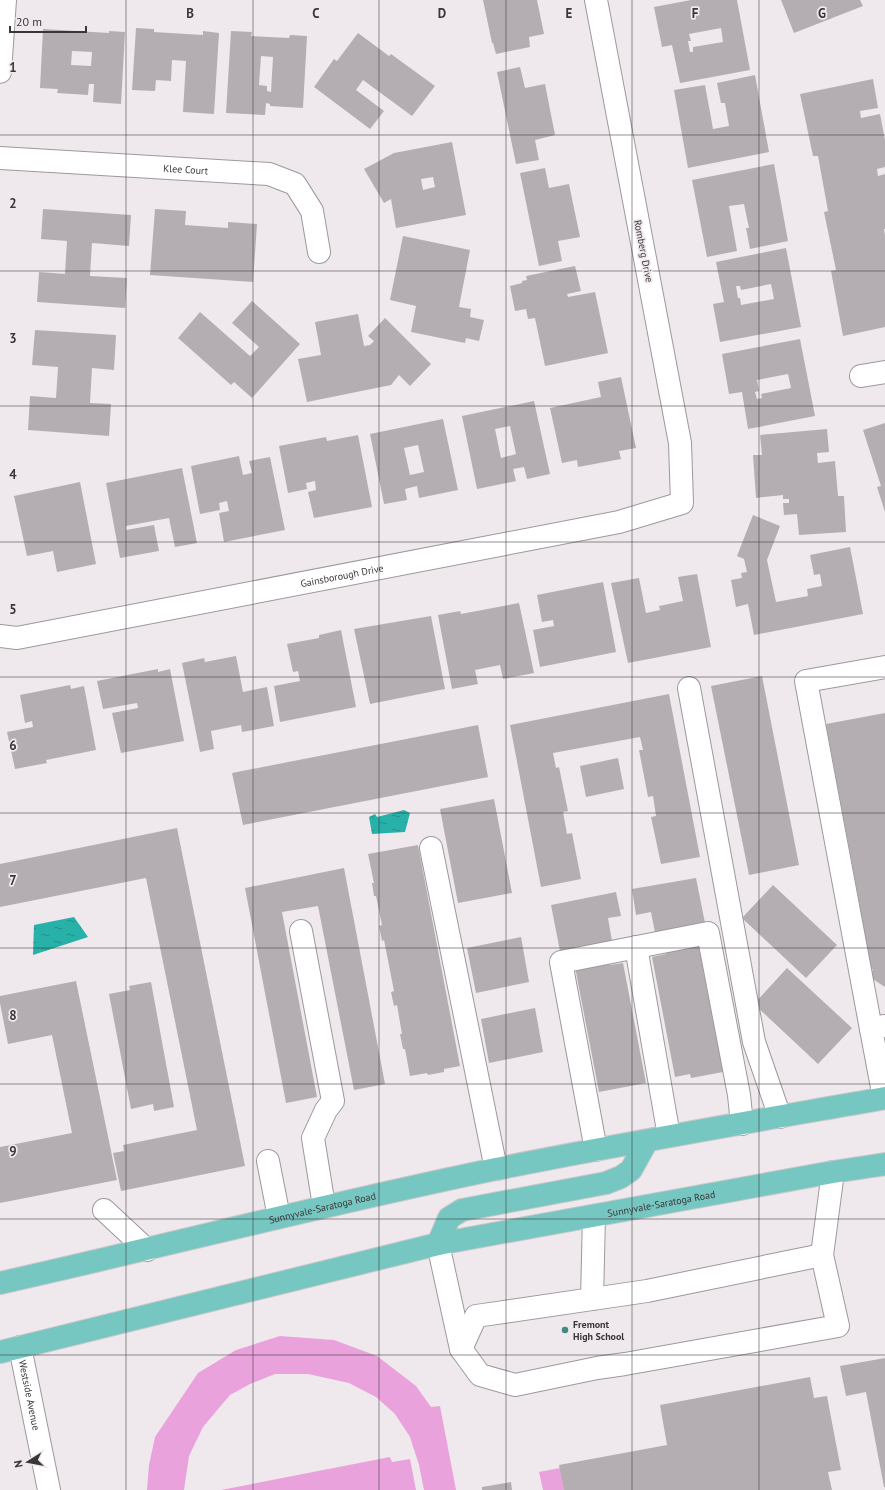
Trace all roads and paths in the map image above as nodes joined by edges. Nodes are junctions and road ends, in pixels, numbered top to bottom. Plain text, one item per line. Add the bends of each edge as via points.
1 (5, 0) edge
2 (596, 0) edge
3 (0, 72) edge
4 (0, 158) edge
5 (320, 252) dead end
6 (885, 372) edge
7 (861, 376) dead end
8 (682, 503) joint
9 (0, 636) edge
10 (885, 667) edge
11 (689, 688) dead end
12 (431, 848) dead end
13 (300, 931) dead end
14 (636, 947) junction
15 (878, 1027) edge
16 (884, 1098) edge
17 (780, 1117) junction
18 (742, 1124) junction
19 (669, 1136) junction
20 (647, 1141) junction
21 (596, 1150) junction
22 (268, 1161) dead end
23 (885, 1164) edge
24 (496, 1169) junction
25 (833, 1172) junction
26 (324, 1206) junction
27 (104, 1210) dead end
28 (594, 1216) junction
29 (279, 1217) junction
30 (438, 1244) junction
31 (147, 1250) junction
32 (822, 1255) junction
33 (0, 1283) edge
34 (592, 1299) junction
35 (10, 1349) edge
36 (461, 1349) junction
37 (48, 1490) edge

1 - 3 street
2 - 8 street, Romberg Drive via 680,443
4 - 5 street, Klee Court via 269,174 295,184 312,210
6 - 7 street
8 - 9 street, Gainsborough Drive via 619,522 17,638
10 - 15 street via 806,681
11 - 17 street via 754,1042
12 - 24 street
13 - 26 street via 333,1102 326,1110 312,1138
14 - 18 street via 708,933 739,1095
14 - 19 street
14 - 21 street via 562,962
15 - 16 street
16 - 17 main road, Sunnyvale-Saratoga Road
17 - 18 main road, Sunnyvale-Saratoga Road
18 - 19 main road, Sunnyvale-Saratoga Road
19 - 20 main road, Sunnyvale-Saratoga Road
20 - 21 main road, Sunnyvale-Saratoga Road
20 - 30 main road via 631,1170 621,1177 462,1210 449,1218
21 - 24 main road, Sunnyvale-Saratoga Road
22 - 29 street
23 - 25 main road, Sunnyvale-Saratoga Road
24 - 26 main road, Sunnyvale-Saratoga Road
25 - 28 main road, Sunnyvale-Saratoga Road
25 - 32 street
26 - 29 main road, Sunnyvale-Saratoga Road
27 - 31 street
28 - 30 main road, Sunnyvale-Saratoga Road
28 - 34 street
29 - 31 main road, Sunnyvale-Saratoga Road
30 - 35 main road, Sunnyvale-Saratoga Road
30 - 36 street
31 - 33 main road, Sunnyvale-Saratoga Road
32 - 34 street via 647,1291
32 - 36 street via 838,1326 515,1385 480,1376
34 - 36 street via 476,1316
35 - 37 street, Westside Avenue

